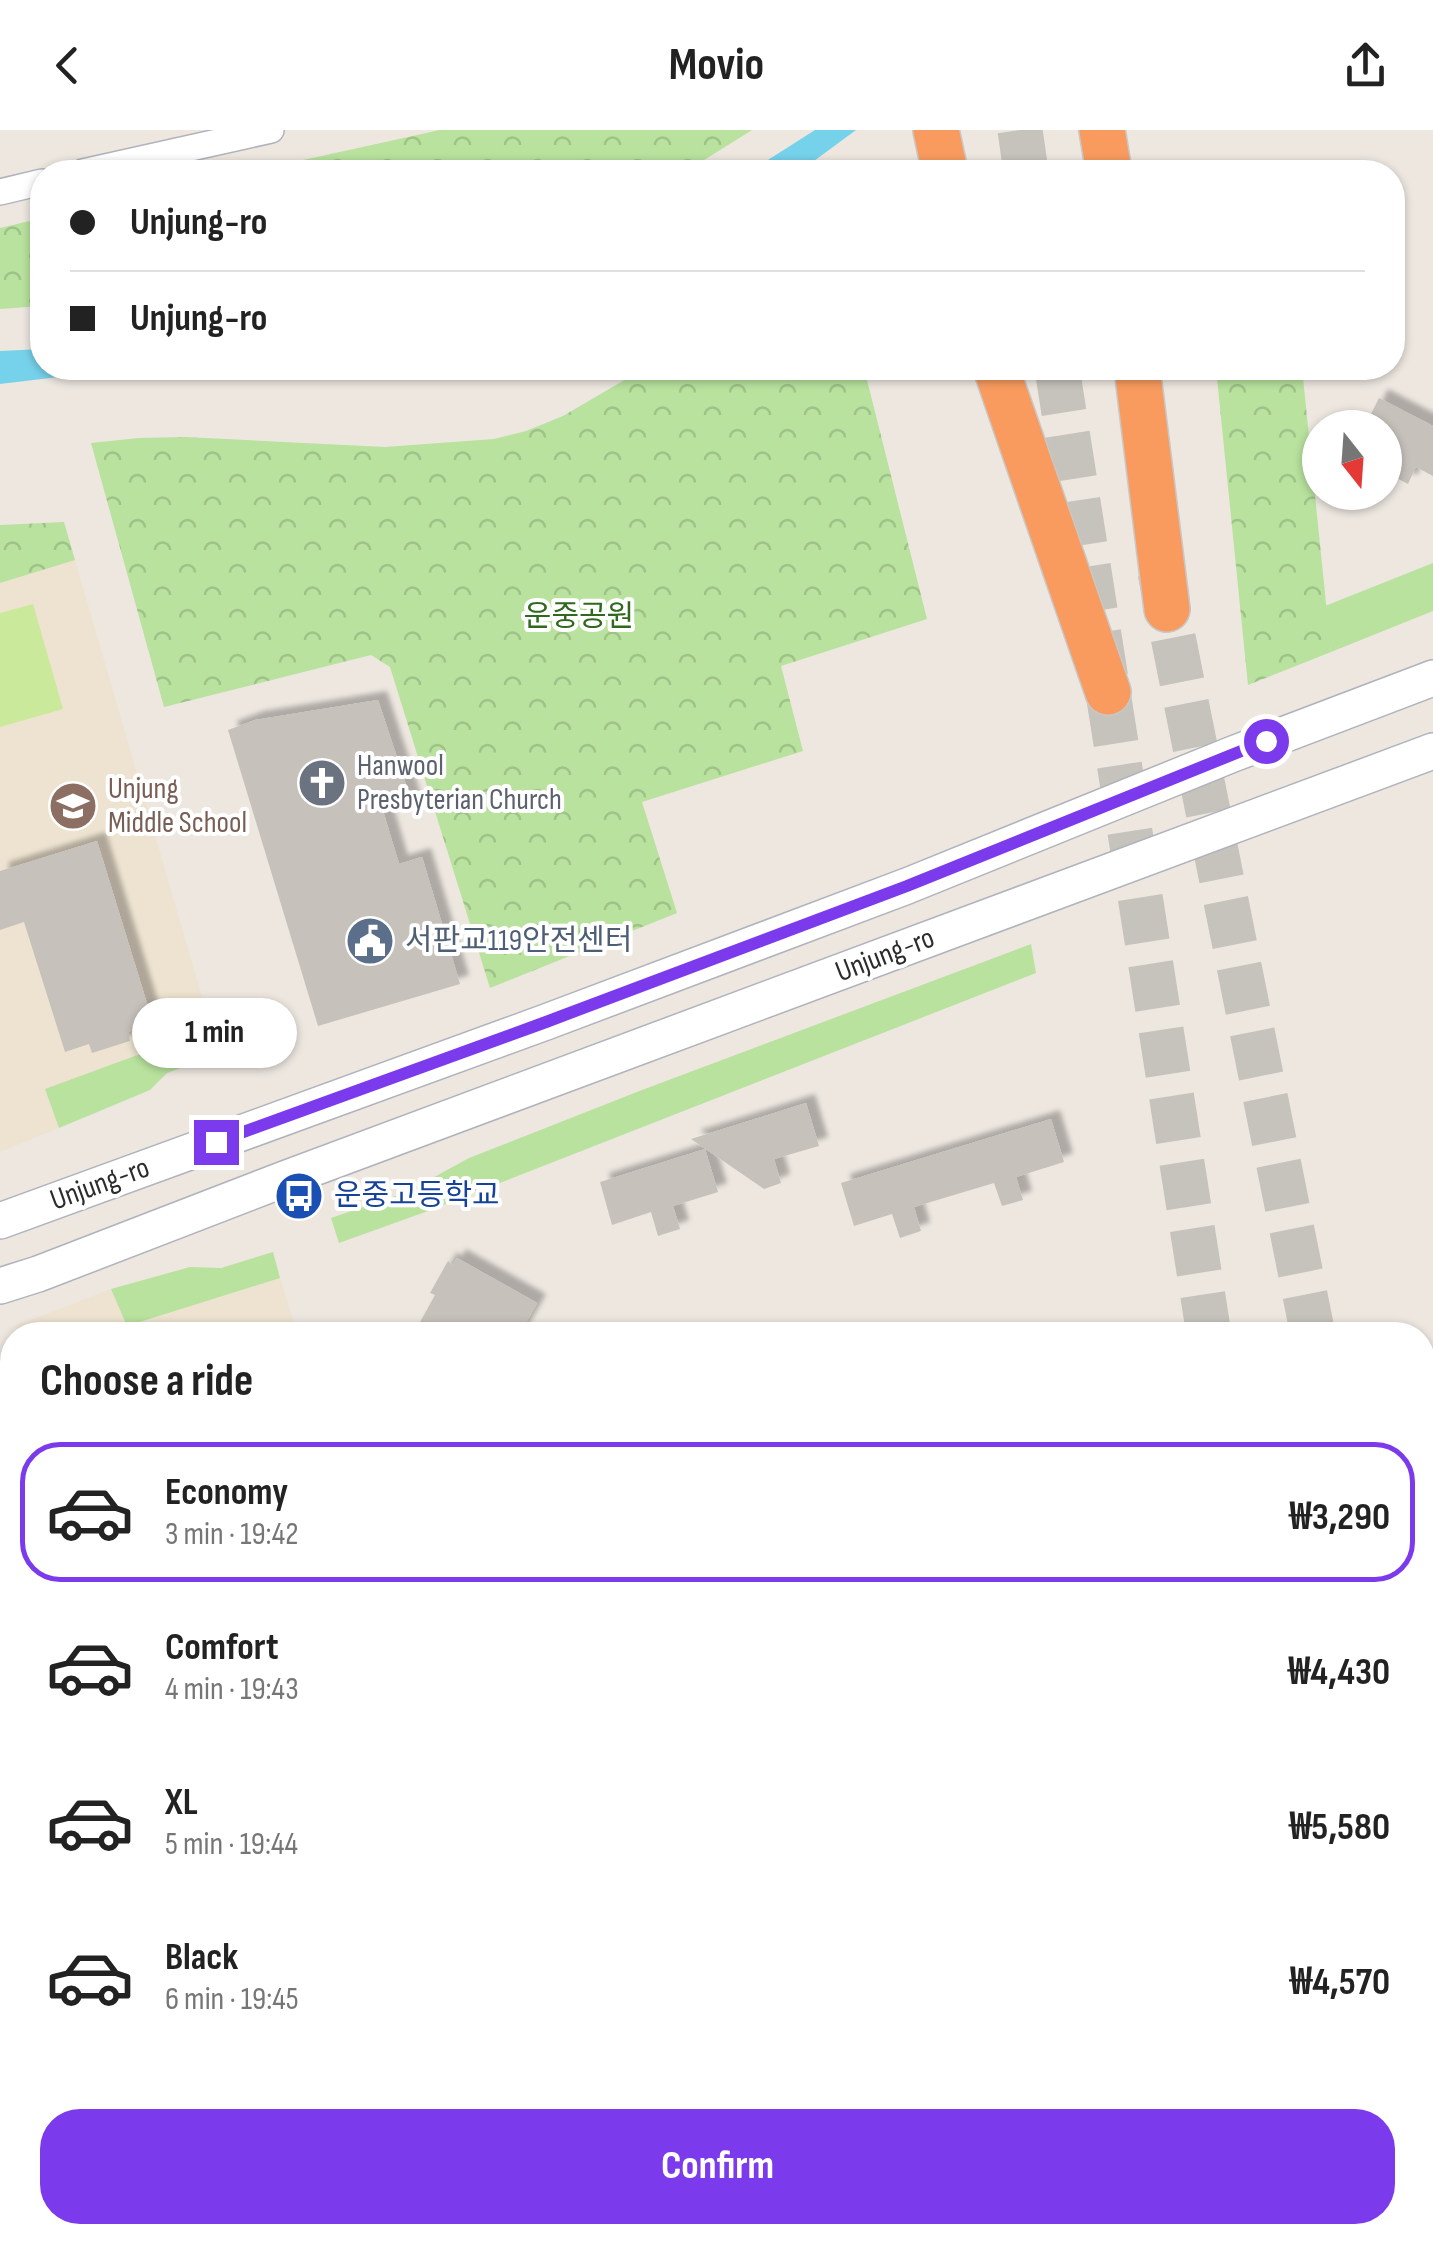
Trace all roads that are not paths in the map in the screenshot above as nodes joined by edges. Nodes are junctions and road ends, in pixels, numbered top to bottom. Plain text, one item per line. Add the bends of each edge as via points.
1 (271, 130) edge
2 (936, 130) edge
3 (1102, 130) edge
4 (137, 160) edge
5 (942, 160) edge
6 (1107, 160) edge
7 (30, 185) edge
8 (0, 192) edge
9 (1000, 380) edge
10 (1138, 380) edge
11 (1167, 609) tunnel mouth
12 (1433, 678) edge
13 (1108, 692) dead end
14 (1433, 751) edge
15 (0, 1220) edge
16 (0, 1286) edge

1 - 4 street
2 - 5 highway
3 - 6 highway
7 - 8 street
9 - 13 highway
10 - 11 highway
12 - 15 main road, Unjung-ro via 907,886
14 - 16 main road, Unjung-ro

